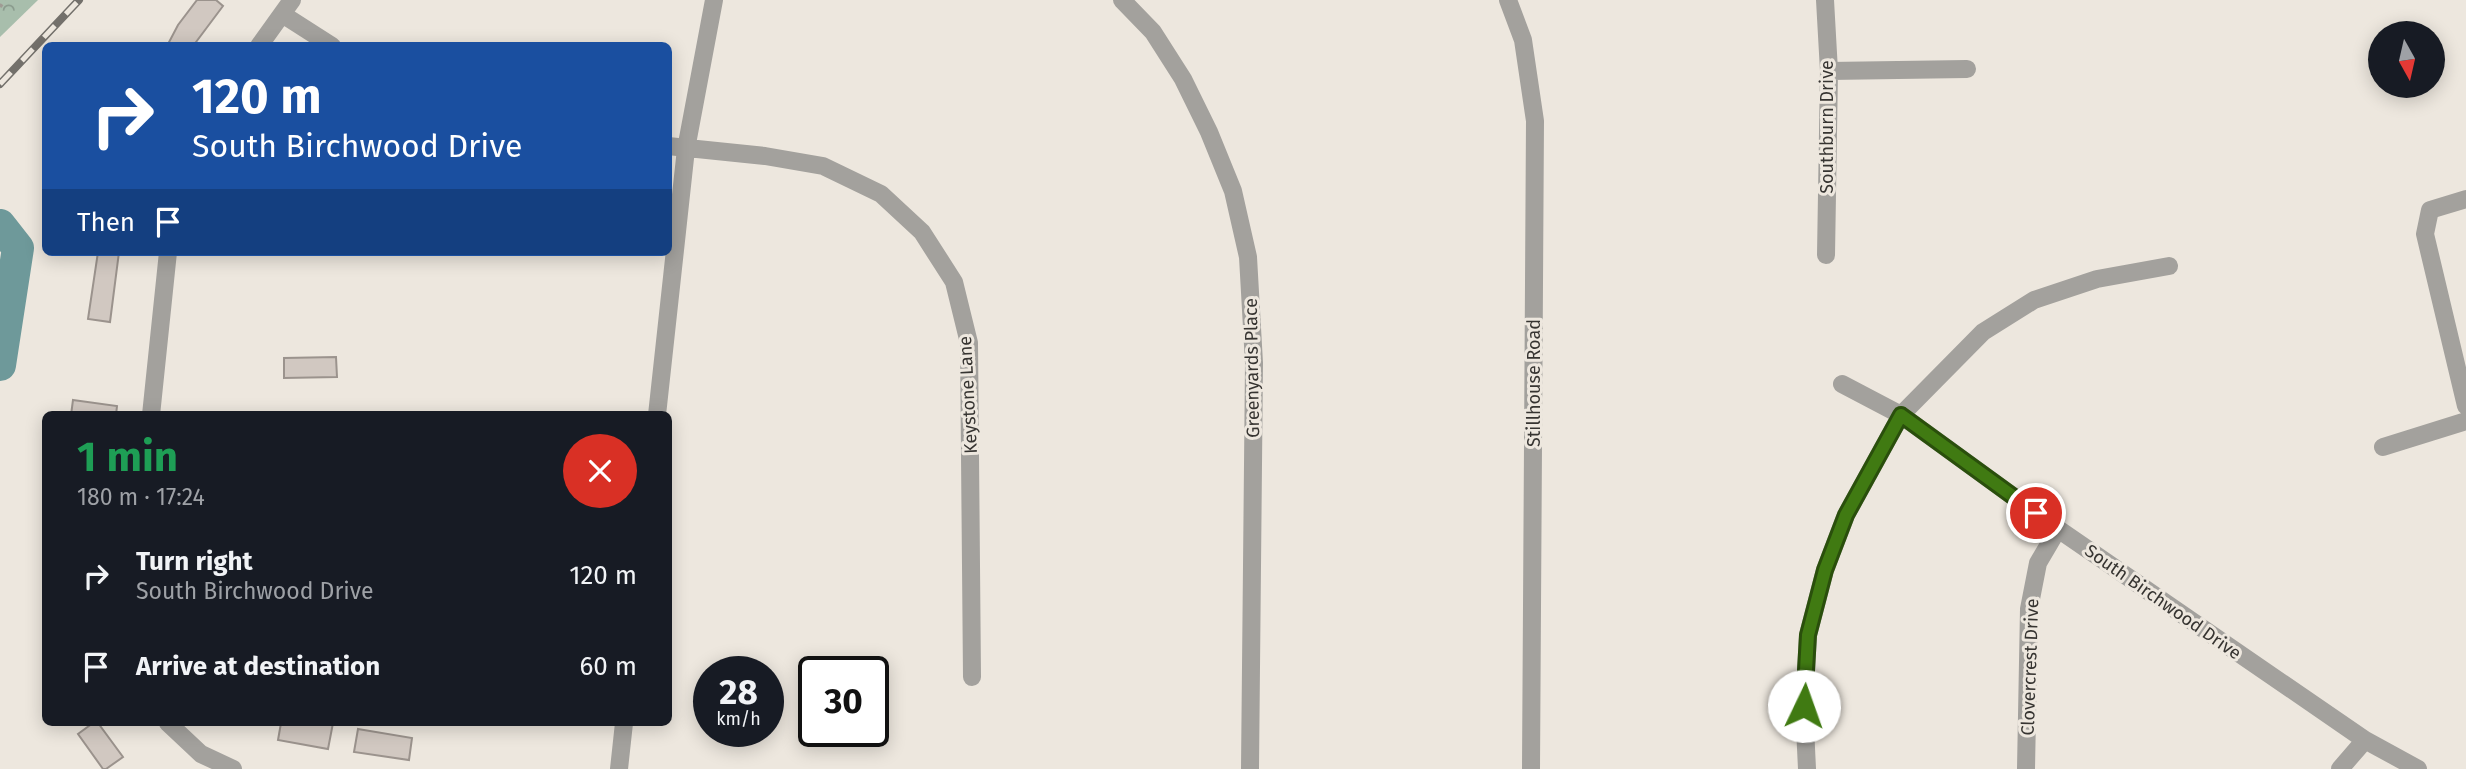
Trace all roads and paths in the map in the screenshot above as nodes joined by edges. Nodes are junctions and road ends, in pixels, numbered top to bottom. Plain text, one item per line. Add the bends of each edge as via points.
1 (5, 0) edge
2 (714, 0) edge
3 (1122, 0) edge
4 (1508, 0) edge
5 (1825, 0) edge
6 (0, 7) edge
7 (287, 7) edge
8 (262, 42) edge
9 (327, 42) edge
10 (1968, 69) dead end
11 (1829, 71) junction
12 (677, 148) edge
13 (2466, 199) edge
14 (672, 215) edge
15 (1826, 255) dead end
16 (168, 256) edge
17 (669, 256) edge
18 (2169, 266) dead end
19 (1842, 384) dead end
20 (2466, 406) edge
21 (150, 411) edge
22 (657, 411) edge
23 (1901, 415) junction
24 (2466, 421) edge
25 (2383, 447) dead end
26 (2058, 529) junction
27 (972, 677) dead end
28 (171, 726) edge
29 (624, 726) edge
30 (2365, 740) junction
31 (233, 769) edge
32 (619, 769) edge
33 (1251, 769) edge
34 (1531, 769) edge
35 (1807, 769) edge
36 (2026, 769) edge
37 (2340, 769) edge
38 (2418, 769) edge

1 - 6 path
2 - 12 street
3 - 33 street, Greenyards Place via 1153,32 1209,132 1233,191 1248,257 1254,363
4 - 34 street, Stillhouse Road via 1523,40 1535,121
5 - 11 street, Southburn Drive
7 - 8 street
7 - 9 street
10 - 11 street
11 - 15 street, Southburn Drive
12 - 14 street
12 - 27 street, Keystone Lane via 823,166 881,194 922,232 954,282 969,343
13 - 20 street via 2430,210 2425,234
16 - 21 street
17 - 22 street
18 - 23 street via 2097,279 2034,300 1983,331
19 - 23 street, South Birchwood Drive
23 - 26 street, South Birchwood Drive
23 - 35 street via 1846,515 1825,570 1808,635
24 - 25 street
26 - 30 street, South Birchwood Drive
26 - 36 street, Clovercrest Drive via 2038,563 2029,609
28 - 31 street via 201,754
29 - 32 street
30 - 37 street
30 - 38 street, South Birchwood Drive

